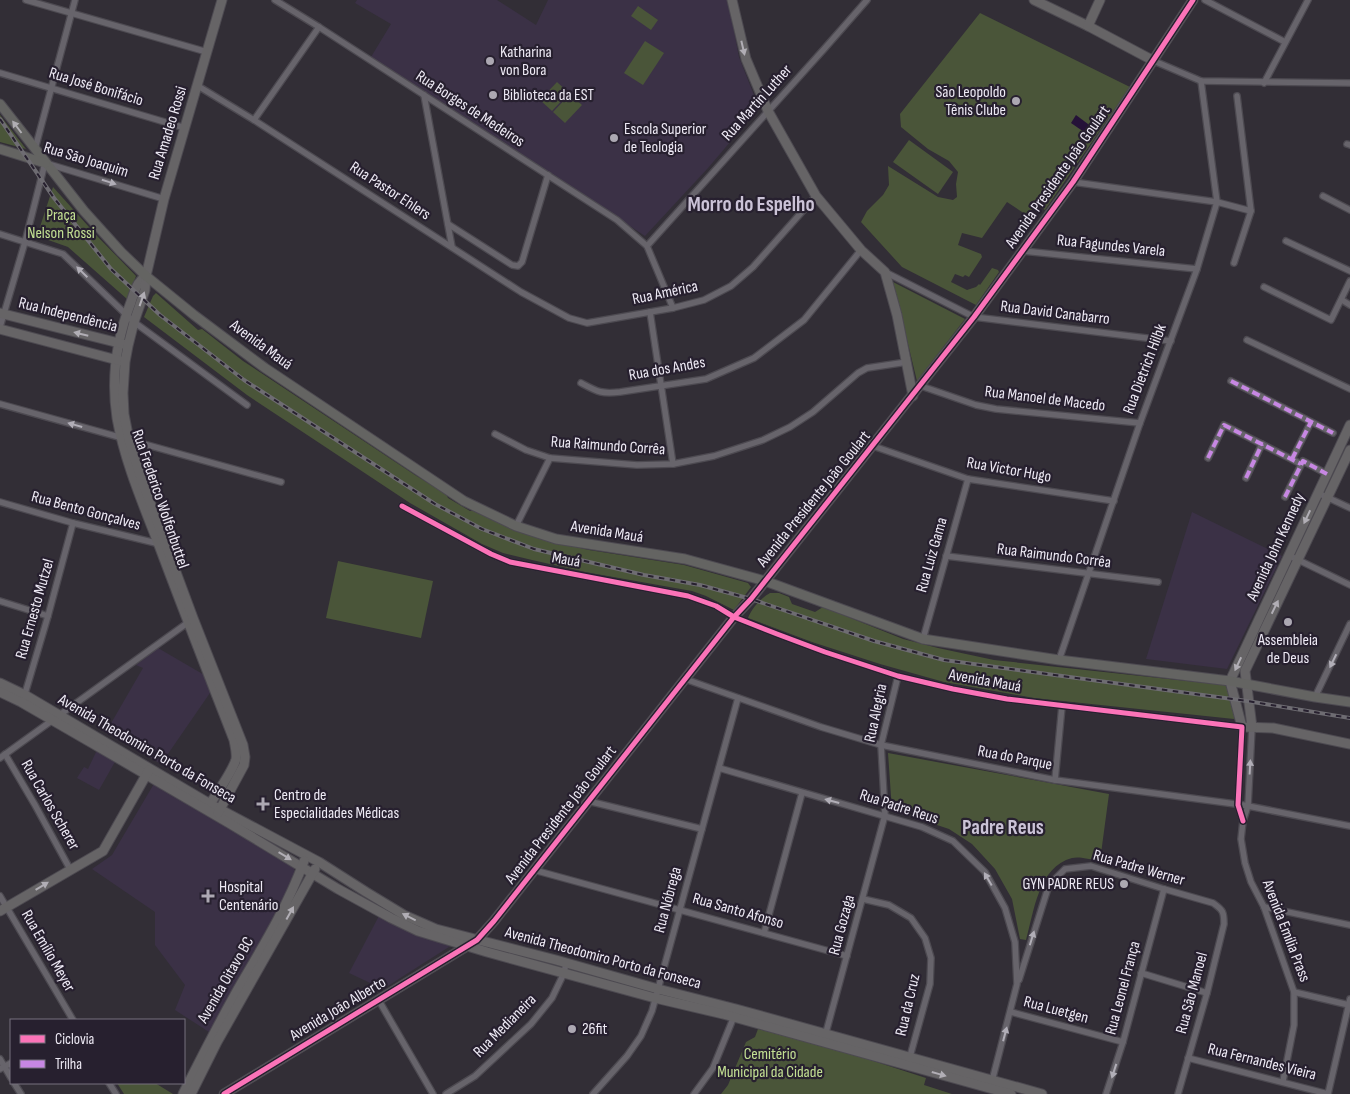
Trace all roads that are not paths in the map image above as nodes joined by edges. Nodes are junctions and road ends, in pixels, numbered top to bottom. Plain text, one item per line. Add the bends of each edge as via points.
1 (26, 0) edge
2 (75, 0) edge
3 (222, 0) edge
4 (275, 0) edge
5 (732, 0) edge
6 (867, 0) edge
7 (1034, 0) edge
8 (1100, 0) edge
9 (1193, 0) edge
10 (1205, 0) edge
11 (1308, 0) edge
12 (71, 12) junction
13 (319, 26) junction
14 (1088, 26) junction
15 (1285, 42) junction
16 (207, 52) junction
17 (1154, 61) junction
18 (0, 73) edge
19 (1201, 81) junction
20 (1264, 83) junction
21 (1350, 84) edge
22 (198, 86) junction
23 (51, 88) junction
24 (424, 95) junction
25 (1237, 96) dead end
26 (0, 104) edge
27 (768, 111) junction
28 (254, 120) junction
29 (185, 128) junction
30 (0, 149) edge
31 (35, 149) junction
32 (45, 163) junction
33 (548, 175) junction
34 (1073, 182) junction
35 (816, 196) junction
36 (1323, 196) dead end
37 (164, 199) junction
38 (1217, 202) junction
39 (1350, 210) edge
40 (1251, 211) junction
41 (448, 224) junction
42 (0, 234) edge
43 (1286, 241) dead end
44 (25, 242) junction
45 (647, 246) junction
46 (452, 247) junction
47 (861, 250) junction
48 (1023, 251) junction
49 (1234, 263) dead end
50 (1197, 269) junction
51 (1350, 271) edge
52 (885, 272) junction
53 (146, 276) junction
54 (1350, 281) edge
55 (1264, 287) dead end
56 (1342, 300) junction
57 (1350, 305) edge
58 (673, 308) junction
59 (650, 312) junction
60 (2, 314) edge
61 (126, 315) junction
62 (974, 317) junction
63 (568, 318) joint
64 (134, 322) junction
65 (0, 328) edge
66 (1247, 340) dead end
67 (1171, 341) junction
68 (124, 345) junction
69 (121, 361) junction
70 (907, 362) junction
71 (1231, 381) dead end
72 (581, 383) dead end
73 (661, 385) junction
74 (921, 386) junction
75 (1350, 389) edge
76 (913, 396) junction
77 (0, 404) edge
78 (247, 406) dead end
79 (1311, 422) junction
80 (1140, 423) junction
81 (1349, 431) edge
82 (1333, 433) dead end
83 (495, 434) dead end
84 (125, 439) junction
85 (1262, 444) junction
86 (874, 446) junction
87 (1350, 450) edge
88 (550, 458) junction
89 (1208, 458) dead end
90 (1292, 459) junction
91 (673, 464) junction
92 (1301, 464) junction
93 (1327, 474) junction
94 (1246, 478) dead end
95 (968, 479) junction
96 (281, 482) dead end
97 (1318, 493) junction
98 (1285, 497) dead end
99 (1328, 498) junction
100 (1114, 501) junction
101 (0, 502) edge
102 (402, 506) dead end
103 (1350, 508) edge
104 (72, 523) junction
105 (516, 526) junction
106 (162, 544) junction
107 (1288, 555) junction
108 (946, 556) junction
109 (1298, 560) junction
110 (1089, 574) junction
111 (765, 581) junction
112 (1158, 582) dead end
113 (1350, 585) edge
114 (0, 602) edge
115 (48, 616) junction
116 (734, 617) junction
117 (190, 620) junction
118 (1350, 624) edge
119 (923, 639) junction
120 (1059, 660) junction
121 (898, 676) junction
122 (685, 679) junction
123 (1230, 681) junction
124 (0, 683) edge
125 (1247, 684) junction
126 (218, 691) junction
127 (0, 692) edge
128 (1315, 697) junction
129 (23, 698) junction
130 (738, 698) junction
131 (1350, 702) edge
132 (1062, 706) junction
133 (56, 718) junction
134 (1242, 726) junction
135 (1252, 727) junction
136 (1350, 744) edge
137 (881, 745) junction
138 (2, 756) edge
139 (719, 768) junction
140 (148, 772) junction
141 (1055, 780) junction
142 (802, 793) junction
143 (588, 801) junction
144 (1238, 805) junction
145 (1248, 806) junction
146 (208, 807) junction
147 (218, 813) junction
148 (885, 815) junction
149 (1243, 820) junction
150 (1350, 826) edge
151 (702, 829) junction
152 (265, 832) junction
153 (260, 841) junction
154 (306, 854) junction
155 (319, 862) junction
156 (302, 866) junction
157 (70, 869) junction
158 (534, 870) junction
159 (313, 872) junction
160 (1164, 889) junction
161 (366, 892) junction
162 (0, 896) edge
163 (863, 899) junction
164 (361, 902) junction
165 (1213, 903) joint
166 (388, 905) junction
167 (1264, 907) junction
168 (3, 909) edge
169 (680, 910) junction
170 (383, 914) junction
171 (1350, 925) edge
172 (435, 933) junction
173 (764, 933) junction
174 (477, 940) junction
175 (466, 946) junction
176 (500, 950) junction
177 (848, 956) junction
178 (536, 960) junction
179 (566, 963) junction
180 (564, 973) junction
181 (1141, 973) junction
182 (589, 974) junction
183 (1017, 984) junction
184 (1294, 992) junction
185 (1207, 993) junction
186 (656, 994) junction
187 (378, 999) junction
188 (1349, 1002) edge
189 (1011, 1012) junction
190 (735, 1013) junction
191 (72, 1019) edge
192 (825, 1038) junction
193 (1123, 1042) junction
194 (0, 1058) edge
195 (1188, 1058) junction
196 (909, 1061) junction
197 (2, 1068) edge
198 (200, 1068) junction
199 (1283, 1081) junction
200 (991, 1085) junction
201 (1021, 1091) edge
202 (190, 1093) edge
203 (598, 1093) edge
204 (224, 1094) edge
205 (434, 1094) edge
206 (446, 1094) edge
207 (694, 1094) edge
208 (1010, 1094) edge
209 (1042, 1094) edge
210 (1106, 1094) edge
211 (1178, 1094) edge
212 (1328, 1094) edge

1 - 12 street
2 - 12 street
3 - 16 street, Rua Amadeo Rossi
4 - 13 street, Rua Borges de Medeiros
5 -> 27 street via 746,59
6 - 27 street, Rua Martin Luther
7 - 14 street
8 - 14 street
9 - 17 street, Avenida Presidente João Goulart
10 - 15 street
11 - 15 street
12 - 16 street
12 - 23 street
13 - 24 street, Rua Borges de Medeiros
13 - 28 street
14 - 17 street
15 - 20 street
16 - 22 street, Rua Amadeo Rossi
17 - 19 street
17 - 34 street, Avenida Presidente João Goulart
18 - 23 street, Rua José Bonifácio
19 - 20 street
19 - 38 street, Rua Dietrich Hilbk
20 - 21 street
22 - 28 street, Rua Pastor Ehlers
22 - 29 street, Rua Amadeo Rossi
23 - 29 street, Rua José Bonifácio
23 - 31 street
24 - 33 street, Rua Borges de Medeiros
24 - 41 street
25 - 40 street
31 -> 26 main road, Avenida Mauá
27 - 35 street
27 - 45 street, Rua Martin Luther
28 - 46 street, Rua Pastor Ehlers
29 - 37 street, Rua Amadeo Rossi
30 - 32 main road, Rua São Joaquim
31 - 32 main road, Avenida Mauá
32 -> 37 street, Rua São Joaquim
32 - 44 street
32 - 53 main road, Avenida Mauá via 84,211
33 - 41 street via 522,262 518,266
33 - 45 street, Rua Borges de Medeiros via 617,220
34 - 38 street
34 - 48 street, Avenida Presidente João Goulart
35 - 47 street
35 - 58 street, Rua América via 753,267 731,286 704,300
36 - 39 street
37 - 53 street, Rua Amadeo Rossi
38 - 40 street
38 - 50 street, Rua Dietrich Hilbk
40 - 49 street
41 - 46 street
42 - 44 street
43 - 51 street
44 - 60 street
61 -> 44 street via 63,254
45 - 58 street
46 - 63 street, Rua Pastor Ehlers
47 - 52 street
47 - 73 street, Rua dos Andes via 804,320 754,358 706,379
48 - 50 street, Rua Fagundes Varela
48 - 62 street, Avenida Presidente João Goulart
50 - 67 street, Rua Dietrich Hilbk
52 - 62 street, Rua David Canabarro
52 - 70 street
53 - 61 street, Rua Frederico Wolfenbuttel via 138,284
64 -> 53 street, Rua Frederico Wolfenbuttel via 145,290
53 - 105 main road, Avenida Mauá via 265,368 464,501
54 - 56 street
55 - 56 street via 1332,320
56 - 57 street
58 - 59 street, Rua América
59 - 63 street, Rua América via 587,323
59 - 73 street
60 - 65 street
68 -> 60 street, Rua Independência
61 - 64 street
61 - 68 street, Rua Frederico Wolfenbuttel
62 - 67 street, Rua David Canabarro
62 - 74 street, Avenida Presidente João Goulart
64 - 68 street, Rua Frederico Wolfenbuttel
64 - 78 street
65 - 69 street, Rua Independência
66 - 75 street
67 - 80 street, Rua Dietrich Hilbk
68 - 69 street, Rua Frederico Wolfenbuttel
69 - 84 street, Rua Frederico Wolfenbuttel
70 - 76 street
70 - 91 street, Rua Raimundo Corrêa via 867,368 813,412 763,440 714,456
71 - 79 street
72 - 73 street, Rua dos Andes via 606,393
73 - 91 street
74 - 76 street, Avenida Presidente João Goulart
74 - 80 street, Rua Manoel de Macedo via 996,409
76 - 86 street, Avenida Presidente João Goulart
84 -> 77 street
79 - 82 street
79 - 90 street
80 - 100 street, Rua Dietrich Hilbk
81 - 93 street, Avenida John Kennedy
83 - 88 street, Rua Raimundo Corrêa
84 - 96 street
84 - 106 street, Rua Frederico Wolfenbuttel
85 - 89 street via 1224,425
85 - 90 street
85 - 94 street
86 - 95 street, Rua Victor Hugo
86 - 111 street, Avenida Presidente João Goulart
87 - 99 street, Avenida John Kennedy
88 - 91 street, Rua Raimundo Corrêa via 637,465
88 - 105 street
90 - 92 street
92 - 93 street via 1303,461
92 - 98 street
93 - 97 street, Avenida John Kennedy
95 - 100 street, Rua Victor Hugo
95 - 108 street, Rua Luiz Gama
97 - 99 street
97 -> 107 street, Avenida John Kennedy
99 - 103 street
99 - 109 street, Avenida John Kennedy
100 - 110 street, Rua Dietrich Hilbk
101 - 104 street, Rua Bento Gonçalves
102 - 116 street, Mauá via 510,562 688,596 716,606
104 - 106 street, Rua Bento Gonçalves
104 - 115 street, Rua Ernesto Mutzel
105 - 111 main road, Avenida Mauá via 556,539 684,559
106 - 117 street, Rua Frederico Wolfenbuttel
107 - 109 street
107 -> 123 street, Avenida John Kennedy
108 - 110 street, Rua Raimundo Corrêa
108 - 119 street, Rua Luiz Gama
109 - 113 street
125 -> 109 street, Avenida John Kennedy via 1245,671
110 - 112 street, Rua Raimundo Corrêa
110 - 120 street, Rua Dietrich Hilbk
111 - 116 street, Avenida Presidente João Goulart
111 - 119 main road, Avenida Mauá
114 - 115 street
115 - 129 street, Rua Ernesto Mutzel
116 - 121 street, Avenida Mauá
116 - 122 street, Avenida Presidente João Goulart
117 - 126 street, Rua Frederico Wolfenbuttel
117 - 133 street
118 -> 128 street
119 - 120 main road, Avenida Mauá
120 - 123 main road, Avenida Mauá
121 - 132 street, Avenida Mauá via 1006,699
121 - 137 street, Rua Alegria
122 - 130 street, Rua do Parque
122 - 143 street, Avenida Presidente João Goulart
123 - 125 main road, Avenida Mauá
123 - 134 street, Avenida Emília Prass
124 - 129 street, Avenida Theodomiro Porto da Fonseca
125 - 128 main road, Avenida Mauá
125 - 135 street, Avenida Emília Prass
126 - 146 street, Rua Frederico Wolfenbuttel via 234,740 236,758
126 - 147 street, Rua Frederico Wolfenbuttel via 245,757 244,765
127 - 129 street, Avenida Theodomiro Porto da Fonseca
128 - 131 main road, Avenida Mauá
129 - 133 street, Avenida Theodomiro Porto da Fonseca
130 - 137 street, Rua do Parque
130 - 139 street, Rua Nóbrega
132 - 134 street, Avenida Mauá
132 - 141 street
133 - 138 street
133 - 140 street, Avenida Theodomiro Porto da Fonseca
134 - 135 street, Avenida Mauá
134 - 144 street, Avenida Emília Prass
135 - 136 street, Avenida Mauá via 1273,728
145 -> 135 street, Avenida Emília Prass
137 - 141 street, Rua do Parque
137 - 148 street, Rua Alegria
138 - 157 street, Rua Carlos Scherer via 35,805
139 - 142 street, Rua Padre Reus
139 - 151 street, Rua Nóbrega
140 - 146 street, Avenida Theodomiro Porto da Fonseca
140 - 157 street via 104,851
141 - 144 street, Rua do Parque
148 -> 142 street, Rua Padre Reus
142 - 173 street
143 - 151 street
143 - 158 street, Avenida Presidente João Goulart
144 - 145 street, Rua do Parque
144 - 149 street, Avenida Emília Prass
145 - 149 street, Avenida Emília Prass
145 - 150 street, Rua do Parque
146 - 147 street, Avenida Theodomiro Porto da Fonseca
147 - 152 street, Avenida Theodomiro Porto da Fonseca
147 - 153 street, Avenida Theodomiro Porto da Fonseca
148 - 163 street, Rua Gozaga
183 -> 148 street, Rua Padre Reus via 1015,942 1005,908 985,872 953,841
149 - 167 street, Avenida Emília Prass via 1245,863
151 - 169 street, Rua Nóbrega
152 - 153 street
152 - 154 street, Avenida Theodomiro Porto da Fonseca
153 -> 156 street, Avenida Theodomiro Porto da Fonseca
154 - 155 street, Avenida Theodomiro Porto da Fonseca
154 - 156 street, Avenida Oitavo BC
155 - 159 street, Avenida Oitavo BC
155 - 161 street, Avenida Theodomiro Porto da Fonseca
156 - 159 street, Avenida Theodomiro Porto da Fonseca
156 - 198 street, Avenida Oitavo BC via 273,927 210,1038
168 -> 157 street
158 - 169 street, Rua Santo Afonso
158 - 174 street, Avenida Presidente João Goulart
159 - 164 street, Avenida Theodomiro Porto da Fonseca
198 -> 159 street, Avenida Oitavo BC
160 - 165 street, Rua Padre Werner
160 - 181 street, Rua Leonel França
183 -> 160 street, Rua Padre Werner via 1049,885 1066,869 1091,866
161 - 164 street
161 - 166 street, Avenida Theodomiro Porto da Fonseca
162 - 168 street, Rua Emílio Meyer
163 - 177 street, Rua Gozaga
163 - 196 street, Rua da Cruz via 889,905 911,918 925,938 931,958 930,984
164 - 170 street, Avenida Theodomiro Porto da Fonseca
165 - 185 street, Rua São Manoel via 1224,914 1224,924
166 - 170 street
172 -> 166 street, Avenida Theodomiro Porto da Fonseca
167 - 171 street
167 - 184 street, Avenida Emília Prass
168 - 191 street, Rua Emílio Meyer
169 - 173 street, Rua Santo Afonso
169 - 186 street, Rua Nóbrega
170 - 172 street, Avenida Theodomiro Porto da Fonseca via 404,925
172 - 174 street, Avenida Theodomiro Porto da Fonseca
172 - 175 street, Avenida Theodomiro Porto da Fonseca
173 - 177 street, Rua Santo Afonso
174 - 175 street, Avenida João Alberto
174 - 176 street, Avenida Theodomiro Porto da Fonseca
175 - 176 street, Avenida Theodomiro Porto da Fonseca
175 - 187 street, Avenida João Alberto
176 - 178 street, Avenida Theodomiro Porto da Fonseca
177 - 192 street, Rua Gozaga
178 - 179 street, Avenida Theodomiro Porto da Fonseca
178 - 180 street, Avenida Theodomiro Porto da Fonseca
179 - 180 street, Rua Medianeira
179 - 182 street, Avenida Theodomiro Porto da Fonseca
180 - 182 street, Avenida Theodomiro Porto da Fonseca
180 - 206 street, Rua Medianeira via 552,998 531,1024 475,1076
181 - 185 street
181 - 193 street, Rua Leonel França
182 - 186 street, Avenida Theodomiro Porto da Fonseca
183 - 189 street, Rua Padre Reus
184 - 188 street
184 - 199 street, Avenida Emília Prass via 1294,1025
185 - 195 street, Rua São Manoel
186 - 190 street, Avenida Theodomiro Porto da Fonseca
186 - 203 street, Rua Nóbrega via 641,1036
187 - 204 street, Avenida João Alberto
187 - 205 street
188 - 212 street
189 - 193 street, Rua Luetgen
200 -> 189 street, Rua Padre Reus
190 - 192 street, Avenida Theodomiro Porto da Fonseca
190 - 207 street via 713,1068
192 - 196 street, Avenida Theodomiro Porto da Fonseca
193 -> 210 street, Rua Leonel França
194 - 197 street
195 - 199 street, Rua Fernandes Vieira
195 - 211 street, Rua São Manoel
196 - 200 street, Avenida Theodomiro Porto da Fonseca
198 - 202 street, Avenida Oitavo BC
199 - 212 street, Rua Fernandes Vieira
200 - 201 street, Avenida Theodomiro Porto da Fonseca
200 - 208 street, Avenida Theodomiro Porto da Fonseca
201 - 209 street, Avenida Theodomiro Porto da Fonseca

